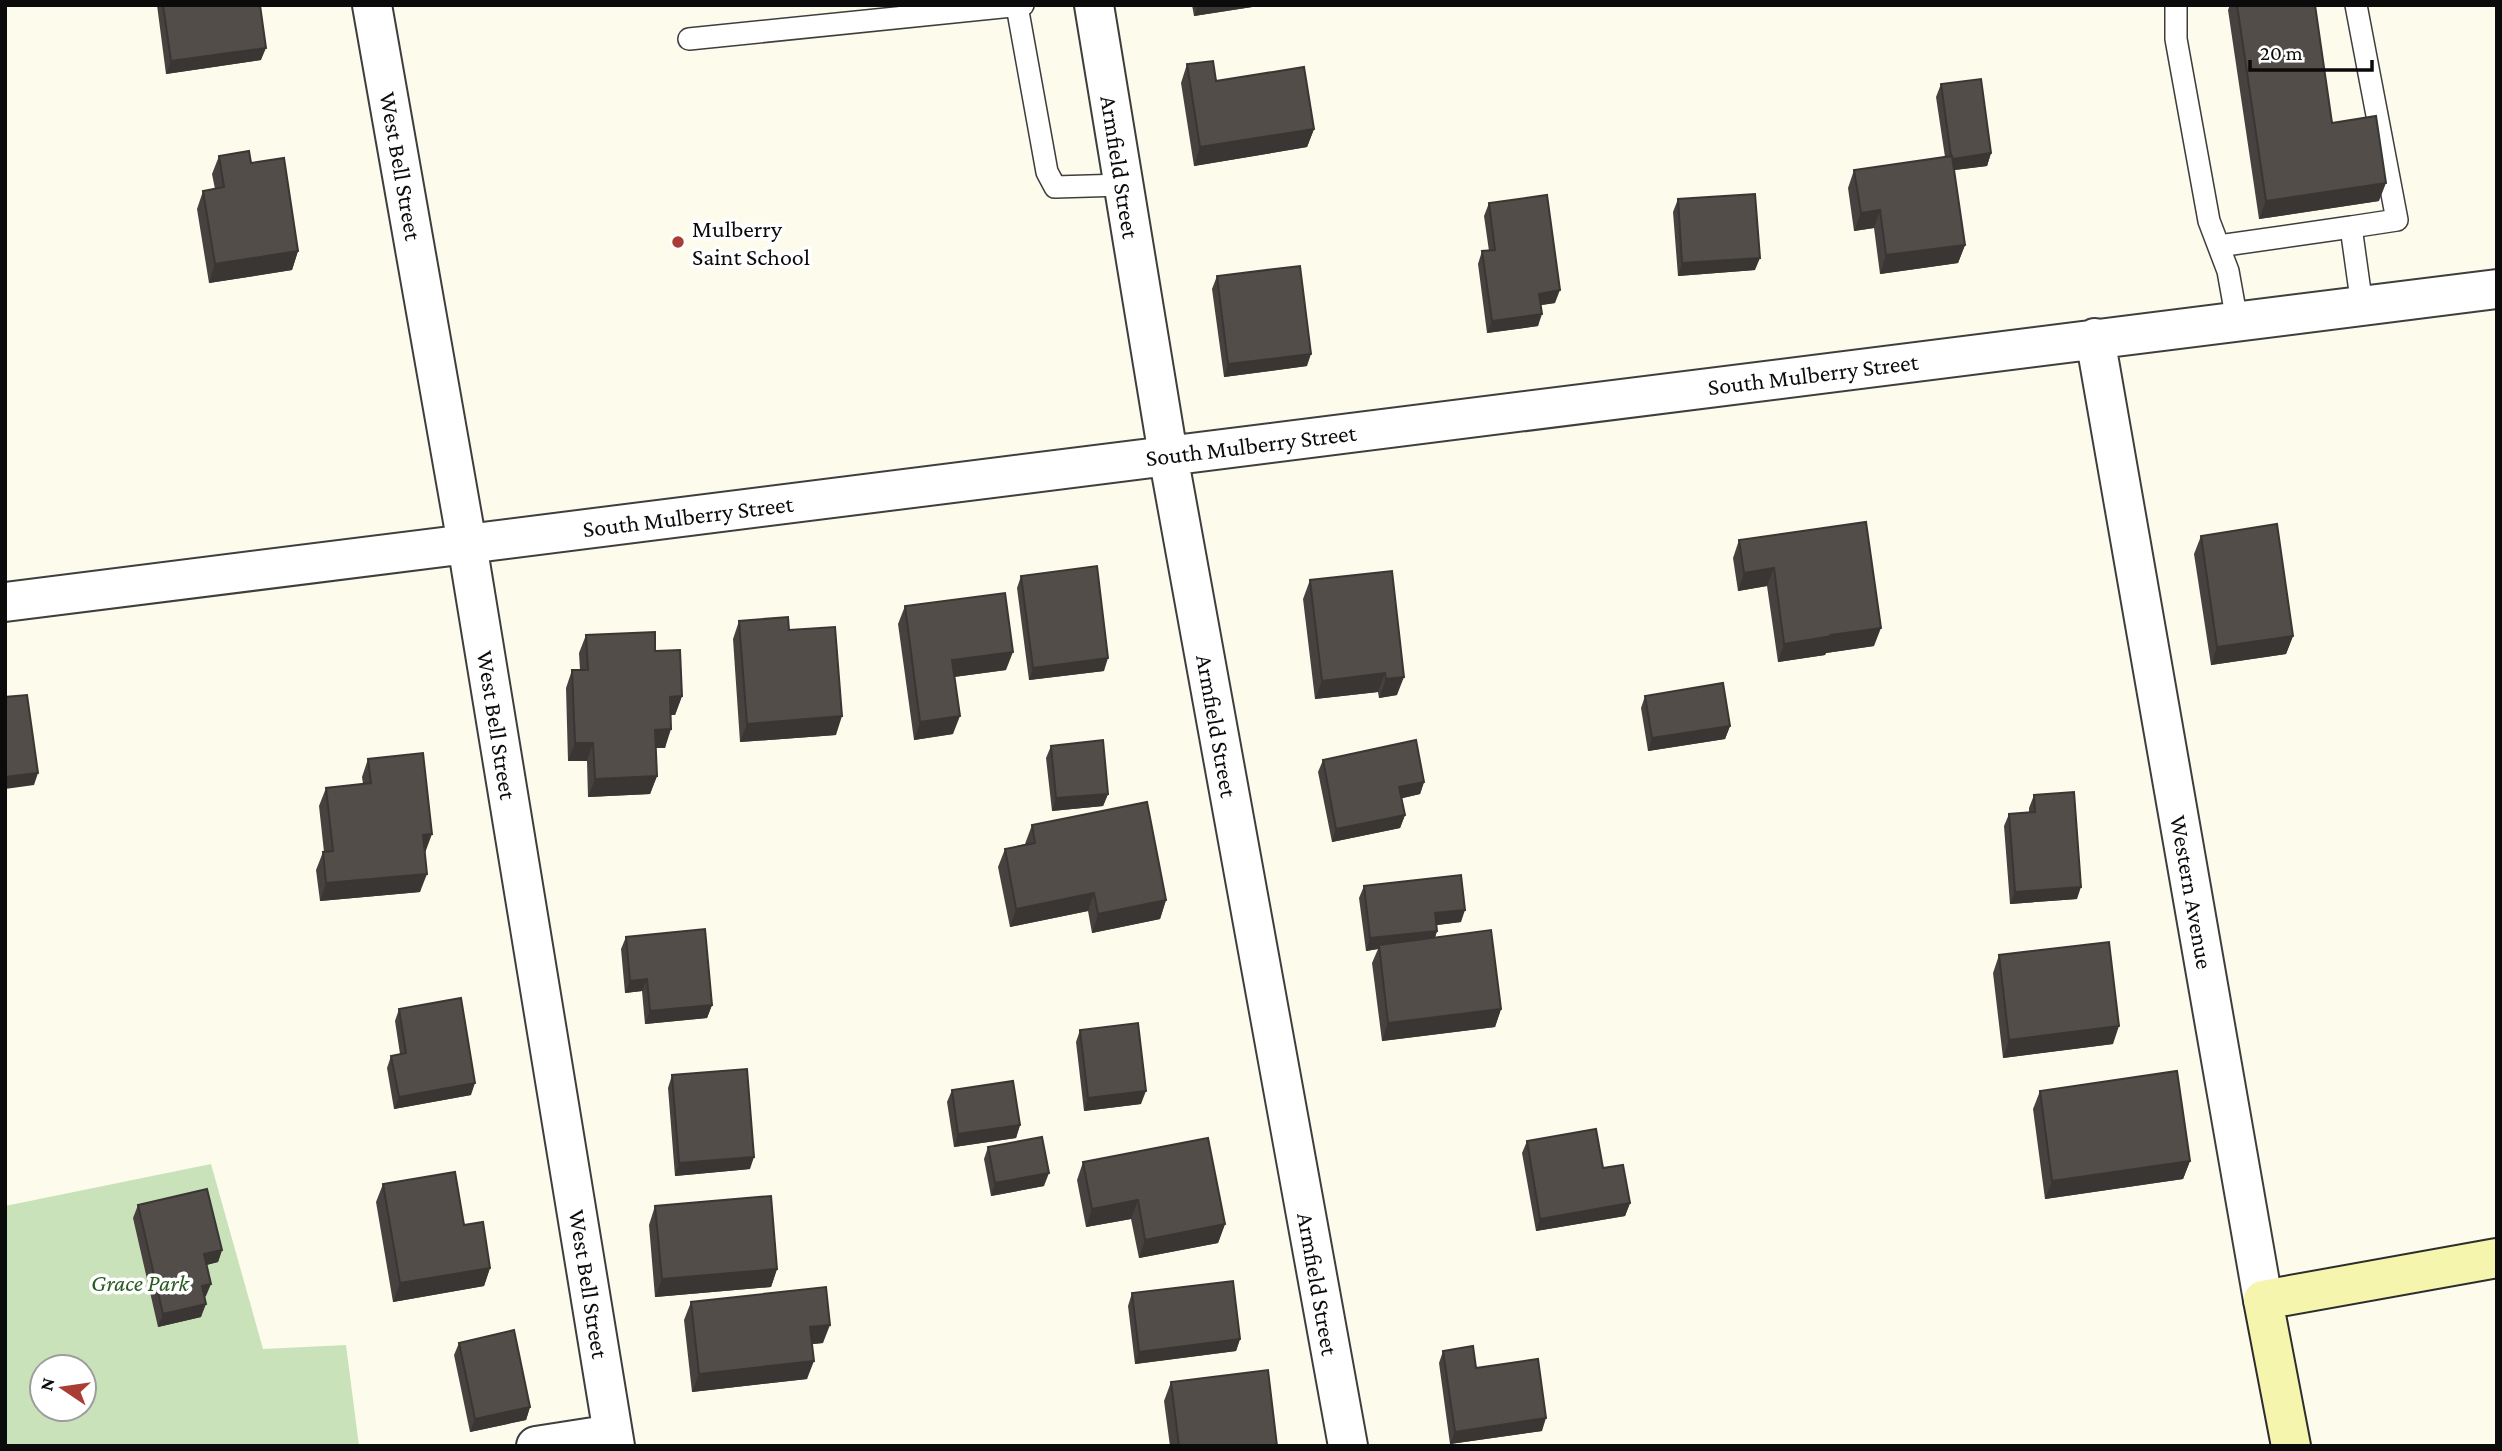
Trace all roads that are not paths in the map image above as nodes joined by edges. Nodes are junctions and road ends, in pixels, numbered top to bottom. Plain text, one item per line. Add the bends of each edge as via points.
1 (372, 5) edge
2 (1023, 5) edge
3 (1094, 5) edge
4 (2176, 5) edge
5 (2356, 5) edge
6 (1017, 6) edge
7 (690, 39) dead end
8 (1123, 185) junction
9 (2351, 228) junction
10 (2219, 246) junction
11 (2497, 289) edge
12 (2362, 306) junction
13 (2237, 321) junction
14 (2095, 338) junction
15 (1168, 456) junction
16 (467, 544) junction
17 (5, 603) edge
18 (2497, 1258) edge
19 (2263, 1300) junction
20 (614, 1440) edge
21 (2282, 1443) edge
22 (536, 1446) edge
23 (1348, 1446) edge

1 - 16 street, West Bell Street
2 - 6 lane
3 - 8 street, Armfield Street
4 - 10 lane via 2176,39 2209,221
5 - 9 lane via 2397,220
6 - 7 lane
6 - 8 lane via 1047,172 1055,187
8 - 15 street, Armfield Street
9 - 10 lane
9 - 12 lane
10 - 13 lane
11 - 12 street, South Mulberry Street
12 - 13 street, South Mulberry Street
13 - 14 street, South Mulberry Street
14 - 15 street, South Mulberry Street
14 - 19 street, Western Avenue
15 - 16 street, South Mulberry Street
15 - 23 street, Armfield Street
16 - 17 street, South Mulberry Street
16 - 20 street, West Bell Street
18 - 19 street
19 - 21 street, Western Avenue
20 - 22 street

